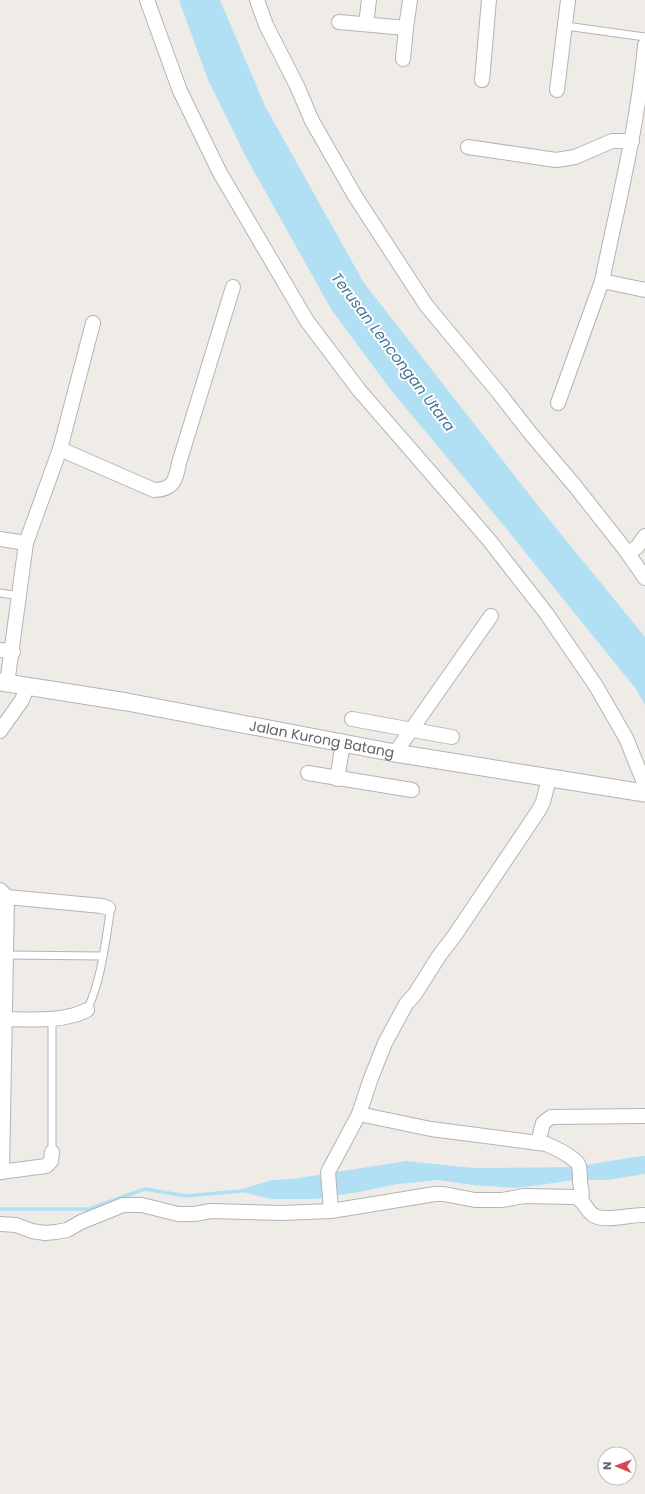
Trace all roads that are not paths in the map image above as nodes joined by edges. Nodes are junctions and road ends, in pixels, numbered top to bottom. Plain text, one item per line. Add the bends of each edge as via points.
1 (147, 0) edge
2 (257, 0) edge
3 (369, 0) edge
4 (410, 0) edge
5 (489, 0) edge
6 (568, 0) edge
7 (338, 22) dead end
8 (366, 24) junction
9 (566, 26) junction
10 (406, 28) junction
11 (645, 37) edge
12 (645, 45) edge
13 (403, 59) dead end
14 (482, 80) dead end
15 (557, 90) dead end
16 (642, 95) edge
17 (632, 141) junction
18 (468, 147) dead end
19 (602, 281) junction
20 (233, 287) dead end
21 (645, 290) edge
22 (94, 323) dead end
23 (558, 403) dead end
24 (60, 449) junction
25 (645, 536) edge
26 (0, 539) edge
27 (26, 544) junction
28 (628, 554) junction
29 (645, 578) edge
30 (0, 593) edge
31 (19, 596) junction
32 (491, 616) dead end
33 (6, 651) edge
34 (4, 683) edge
35 (27, 687) junction
36 (352, 719) dead end
37 (413, 730) junction
38 (0, 731) edge
39 (452, 737) dead end
40 (342, 743) junction
41 (395, 753) junction
42 (308, 773) dead end
43 (548, 778) junction
44 (337, 779) junction
45 (645, 785) edge
46 (412, 790) dead end
47 (645, 793) edge
48 (4, 893) edge
49 (108, 908) joint
50 (7, 955) junction
51 (103, 956) junction
52 (87, 1010) joint
53 (2, 1019) edge
54 (52, 1019) junction
55 (359, 1114) junction
56 (645, 1116) edge
57 (538, 1143) junction
58 (52, 1152) joint
59 (1, 1172) edge
60 (581, 1200) junction
61 (331, 1206) junction
62 (645, 1215) edge
63 (0, 1224) edge

1 - 45 street via 180,91 220,173 307,322 359,390 489,540 546,612 596,686 626,738
2 - 28 street via 312,121 355,196 422,299
3 - 8 street
4 - 10 street
5 - 14 street
6 - 9 street
7 - 8 street
8 - 10 street
9 - 11 lane
9 - 15 street
10 - 13 street
12 - 16 street
16 - 17 street
17 - 18 street via 612,141 575,157 556,160
17 - 19 street
19 - 21 street
19 - 23 street
20 - 24 street via 175,481 171,485 163,490 154,490
22 - 24 street
24 - 27 street
25 - 28 street via 637,548
26 - 27 street
27 - 31 street
28 - 29 street
30 - 31 lane
31 - 33 street
32 - 37 street
33 - 34 street
34 - 35 street, Jalan Kurong Batang
35 - 38 street via 22,700
35 - 40 street, Jalan Kurong Batang via 127,702
36 - 37 street
37 - 39 street
37 - 41 street
40 - 41 street, Jalan Kurong Batang
40 - 44 street
41 - 43 street, Jalan Kurong Batang
42 - 44 street
43 - 47 street, Jalan Kurong Batang
43 - 55 street via 539,810 406,1004 385,1043
44 - 46 street
48 - 49 street
48 - 50 street
49 - 51 lane via 110,913
50 - 51 lane
50 - 53 street
51 - 52 lane
52 - 54 street
53 - 54 street
53 - 59 street
54 - 58 lane
55 - 57 street via 431,1129
55 - 61 street via 328,1172
56 - 57 street via 551,1117 542,1124
57 - 60 street via 556,1148 576,1162 583,1189
58 - 59 street via 52,1161 46,1166
60 - 61 street via 575,1197 541,1195 502,1200 475,1200 435,1194
60 - 62 street via 590,1213 598,1217
61 - 63 street via 264,1213 211,1211 178,1214 142,1205 123,1205 67,1230 32,1231 16,1225

